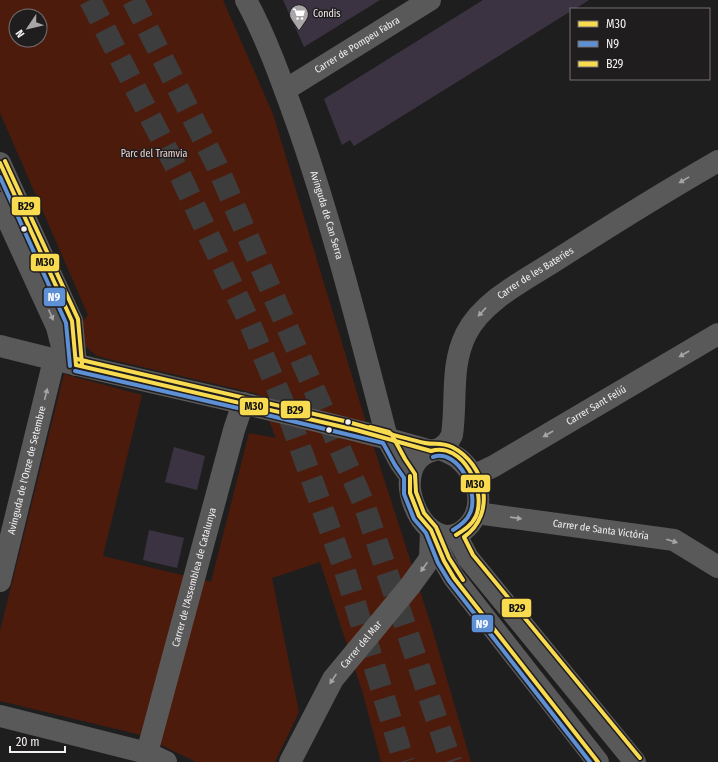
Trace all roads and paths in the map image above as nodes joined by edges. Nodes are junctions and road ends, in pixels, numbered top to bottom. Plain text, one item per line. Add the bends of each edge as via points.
1 (246, 0) edge
2 (430, 0) edge
3 (285, 90) junction
4 (718, 160) edge
5 (0, 162) edge
6 (0, 203) edge
7 (10, 244) edge
8 (718, 334) edge
9 (0, 346) edge
10 (54, 360) junction
11 (76, 365) junction
12 (243, 403) junction
13 (387, 438) junction
14 (436, 450) junction
15 (410, 476) junction
16 (473, 476) junction
17 (477, 513) junction
18 (431, 530) junction
19 (456, 535) junction
20 (718, 567) edge
21 (0, 581) edge
22 (0, 716) edge
23 (156, 757) edge
24 (290, 762) edge
25 (598, 762) edge
26 (635, 762) edge

1 - 3 street, Avinguda de Can Serra
2 - 3 street, Carrer de Pompeu Fabra
3 - 13 street, Avinguda de Can Serra via 318,188
4 -> 14 street, Carrer de les Bateríes via 582,243 487,307 475,320 459,353 452,435 448,442
5 - 11 street via 72,321
6 - 7 street
7 -> 11 street via 57,328 62,347
8 -> 16 street, Carrer Sant Feliú
9 - 10 street
10 - 11 street
21 -> 10 street, Avinguda de l'Onze de Setembre
11 - 12 street
12 - 13 street
12 - 23 street, Carrer de l'Assemblea de Catalunya via 234,430
13 - 14 street
13 - 15 street, Avinguda de Can Serra
14 - 15 street via 418,459
14 - 16 street via 450,453 459,459
15 - 18 street via 410,493 414,504 419,516
16 - 17 street via 477,489
17 - 19 street via 467,528
17 -> 20 street, Carrer de Santa Victòria via 674,540
18 - 19 street via 440,536
18 -> 24 street, Carrer del Mar via 430,558 333,679
18 - 25 street via 454,578
19 - 26 street via 468,558
22 - 23 street

